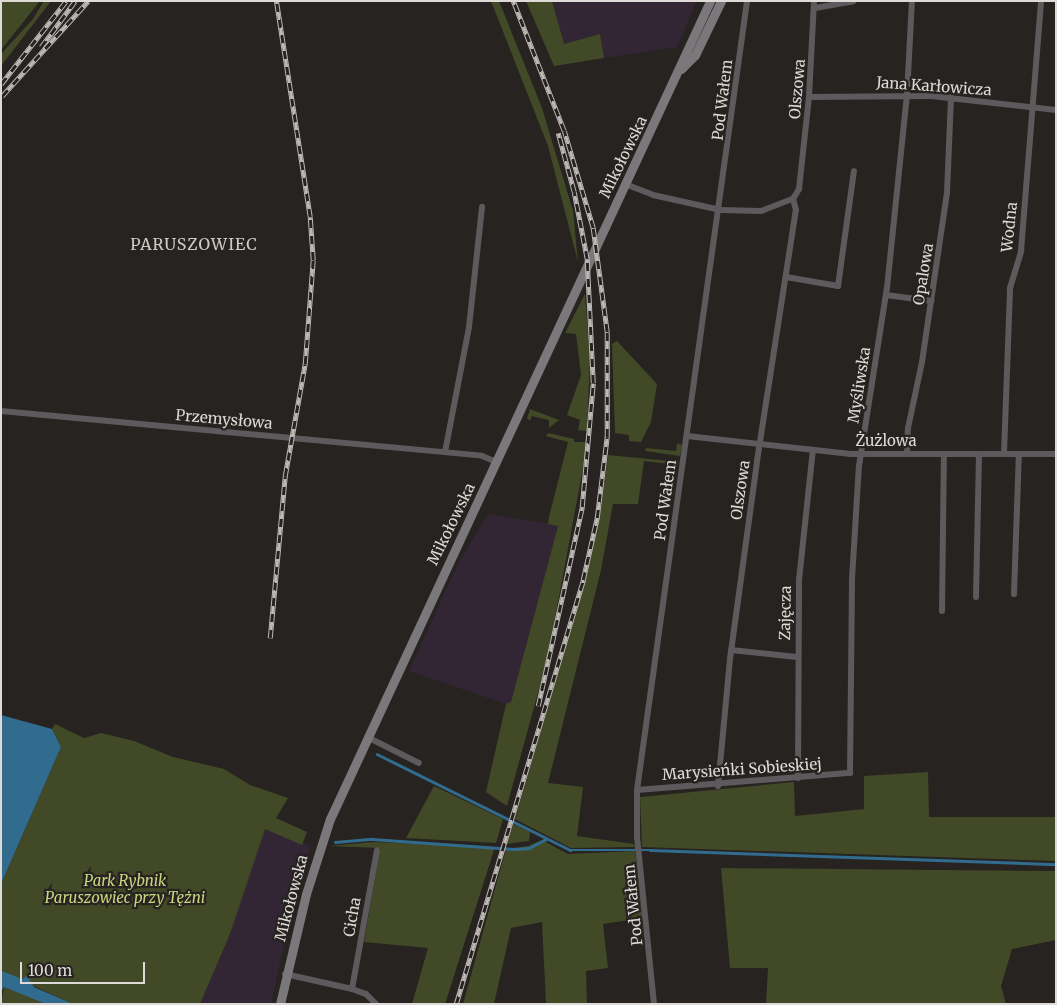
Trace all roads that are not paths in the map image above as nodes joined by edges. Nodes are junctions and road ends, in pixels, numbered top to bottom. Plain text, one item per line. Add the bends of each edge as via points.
1 (710, 1) edge
2 (721, 1) edge
3 (747, 1) edge
4 (853, 1) edge
5 (912, 1) edge
6 (1041, 1) edge
7 (814, 5) edge
8 (681, 69) junction
9 (907, 96) junction
10 (951, 97) junction
11 (809, 98) junction
12 (1033, 108) junction
13 (1056, 110) edge
14 (854, 171) dead end
15 (625, 184) junction
16 (793, 199) junction
17 (482, 207) dead end
18 (720, 210) junction
19 (786, 277) junction
20 (886, 295) junction
21 (932, 301) junction
22 (1, 411) edge
23 (687, 436) junction
24 (759, 444) junction
25 (813, 450) junction
26 (444, 452) junction
27 (861, 454) junction
28 (907, 454) junction
29 (944, 454) junction
30 (979, 454) junction
31 (1004, 454) junction
32 (1019, 454) junction
33 (1056, 454) edge
34 (496, 462) junction
35 (1014, 594) dead end
36 (976, 597) dead end
37 (942, 610) dead end
38 (731, 650) junction
39 (797, 657) junction
40 (367, 737) junction
41 (418, 763) dead end
42 (850, 773) joint
43 (798, 778) junction
44 (718, 786) junction
45 (637, 790) junction
46 (377, 850) dead end
47 (285, 974) junction
48 (352, 989) junction
49 (280, 1004) edge
50 (376, 1004) edge
51 (654, 1004) edge

1 - 8 main road, Mikołowska
2 - 8 main road, Mikołowska via 695,55
3 - 18 street, Pod Wałem
4 - 7 street, Olszowa
5 - 9 street, Myśliwska
6 - 12 street, Wodna
7 - 11 street, Olszowa
8 - 15 main road, Mikołowska
9 - 10 street, Jana Karłowicza
9 - 11 street, Jana Karłowicza
9 - 20 street, Myśliwska
10 - 12 street, Jana Karłowicza
10 - 21 street, Opalowa via 947,193
11 - 16 street, Olszowa via 799,189
12 - 13 street, Jana Karłowicza
12 - 31 street, Wodna via 1021,251 1010,288
14 - 19 street via 838,286
15 - 18 street via 653,195
15 - 34 main road, Mikołowska
16 - 18 street via 761,211
16 - 19 street, Olszowa via 796,210
17 - 26 street via 469,327
18 - 23 street, Pod Wałem
19 - 24 street, Olszowa
20 - 21 street
20 - 27 street, Myśliwska
21 - 28 street, Opalowa via 908,428
22 - 26 street, Przemysłowa
23 - 24 street, Żużlowa
23 - 45 street, Pod Wałem
24 - 25 street, Żużlowa
24 - 38 street, Olszowa
25 - 27 street, Żużlowa
25 - 39 street, Zajęcza via 800,561
26 - 34 street, Przemysłowa via 482,456
27 - 28 street, Żużlowa
27 - 42 street, Myśliwska via 852,579
28 - 29 street, Żużlowa
29 - 30 street, Żużlowa
29 - 37 street
30 - 31 street, Żużlowa
30 - 36 street
31 - 32 street, Żużlowa
32 - 33 street, Żużlowa
32 - 35 street
34 - 40 main road, Mikołowska
38 - 39 street
38 - 44 street, Olszowa
39 - 43 street, Zajęcza
40 - 41 street
40 - 47 main road, Mikołowska via 320,844
42 - 43 street, Marysieńki Sobieskiej
43 - 44 street, Marysieńki Sobieskiej
44 - 45 street, Marysieńki Sobieskiej
45 - 51 street, Pod Wałem via 638,846
46 - 48 street, Cicha
47 - 48 street
47 - 49 main road, Mikołowska
48 - 50 street via 366,994

